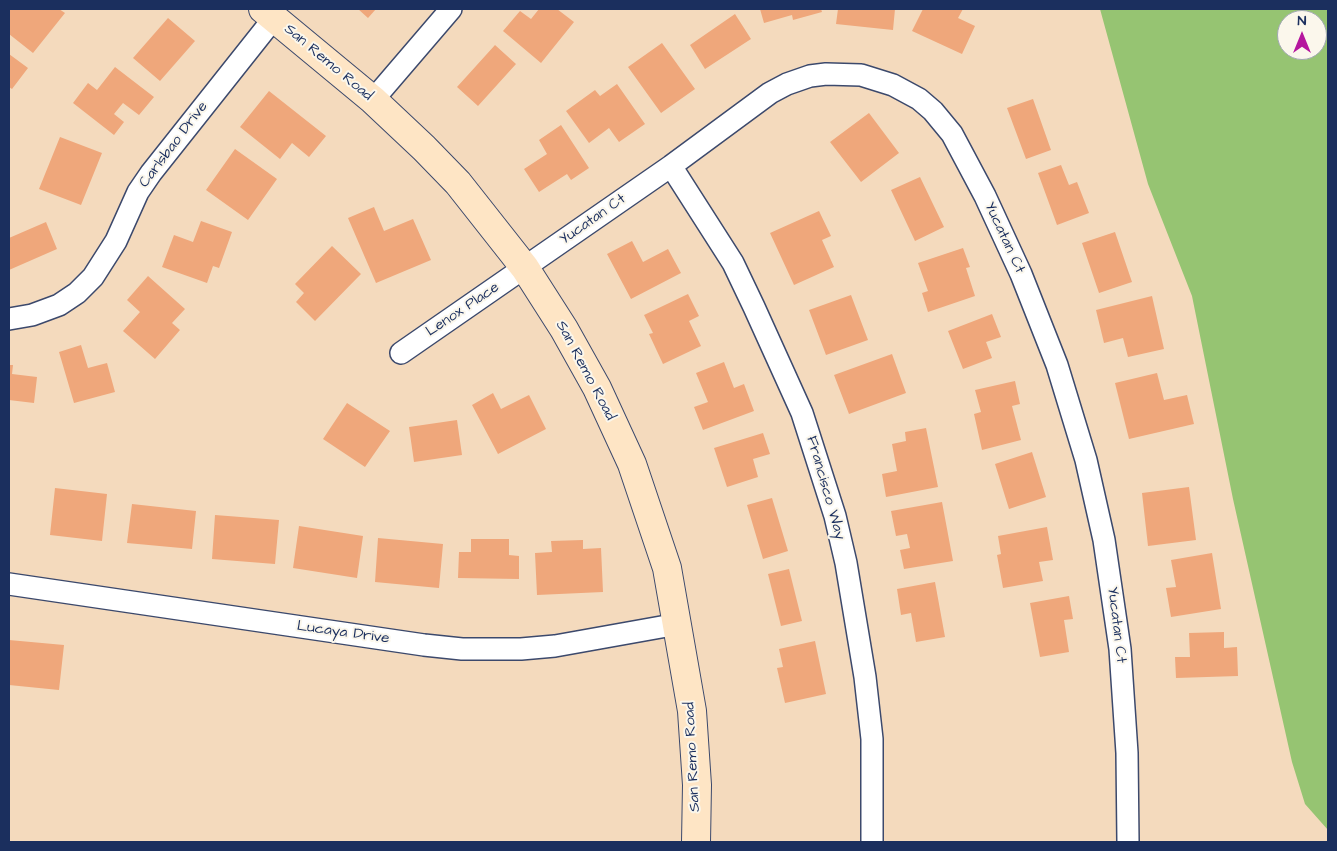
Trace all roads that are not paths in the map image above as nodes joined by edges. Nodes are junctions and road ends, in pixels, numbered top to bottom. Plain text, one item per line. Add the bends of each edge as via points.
1 (451, 9) edge
2 (268, 13) edge
3 (373, 100) junction
4 (671, 166) junction
5 (525, 268) junction
6 (9, 319) edge
7 (401, 353) dead end
8 (9, 584) edge
9 (678, 624) junction
10 (696, 842) edge
11 (872, 842) edge
12 (1128, 842) edge

1 - 3 street
2 - 3 street, San Remo Road
2 - 6 street, Carlsbao Drive via 138,192 116,241 93,277 77,293 58,304 32,315
3 - 5 street, San Remo Road via 458,183
4 - 5 street, Yucatan Ct
4 - 11 street, Francisco Way via 733,263 754,307 802,413 835,516 855,615 872,739
4 - 12 street, Yucatan Ct via 770,93 798,80 826,74 861,75 908,92 933,111 952,134 1021,274 1057,365 1086,460 1104,540 1120,649 1128,753
5 - 7 street, Lenox Place
5 - 9 street, San Remo Road via 597,388 632,464 666,568
8 - 9 street, Lucaya Drive via 462,649 555,646
9 - 10 street, San Remo Road via 692,711 697,784

